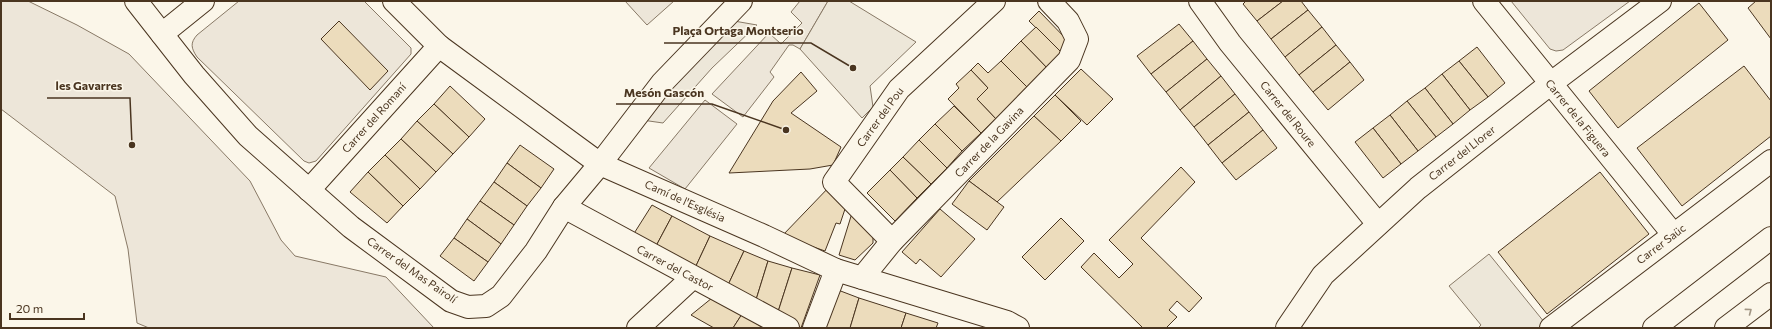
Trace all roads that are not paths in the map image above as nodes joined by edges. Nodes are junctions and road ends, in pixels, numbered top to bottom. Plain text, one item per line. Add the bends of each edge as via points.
1 (136, 1) edge
2 (203, 1) edge
3 (394, 1) edge
4 (741, 1) edge
5 (994, 1) edge
6 (1049, 1) edge
7 (1200, 1) edge
8 (1484, 1) edge
9 (1660, 1) edge
10 (162, 34) junction
11 (438, 46) junction
12 (1550, 84) junction
13 (1771, 161) edge
14 (600, 164) junction
15 (309, 190) junction
16 (564, 207) junction
17 (1378, 224) junction
18 (1673, 234) junction
19 (1771, 238) edge
20 (892, 241) junction
21 (836, 270) junction
22 (692, 278) junction
23 (862, 278) junction
24 (1771, 294) edge
25 (638, 328) edge
26 (788, 328) edge
27 (814, 328) edge
28 (1018, 328) edge
29 (1287, 328) edge
30 (1551, 328) edge
31 (1654, 328) edge
32 (1726, 328) edge

1 - 10 street, Carrer del Mas Pairolí
2 - 10 street
3 - 11 street, Camí de l'Església
4 - 14 street, Carrer del Mas Pairolí via 662,83
5 - 20 street, Carrer del Pou via 899,88 834,182
6 - 20 street, Carrer de la Gavina via 1068,21 1077,38 1069,60
7 - 17 street, Carrer del Roure via 1230,44
8 - 12 street, Carrer de la Figuera
9 - 12 street, Carrer del Llorer
10 - 15 street, Carrer del Mas Pairolí via 248,136
11 - 14 street, Camí de l'Església
11 - 15 street, Carrer del Romaní
12 - 17 street, Carrer del Llorer via 1418,188
12 - 18 street, Carrer de la Figuera
13 - 18 street, Carrer Saüc
14 - 16 street, Carrer del Mas Pairolí
14 - 21 street, Camí de l'Església
15 - 16 street, Carrer del Mas Pairolí via 351,227 451,301 468,308 486,306 501,296 536,251
16 - 22 street, Carrer del Castor
17 - 29 street, Carrer del Llorer via 1324,274
18 - 30 street, Carrer Saüc
19 - 31 street
20 - 23 street, Carrer de la Gavina
21 - 23 street, Camí de l'Església
21 - 27 street
22 - 25 street
22 - 26 street, Carrer del Castor
23 - 28 street, Camí de l'Església via 1007,322
32 -> 24 street

